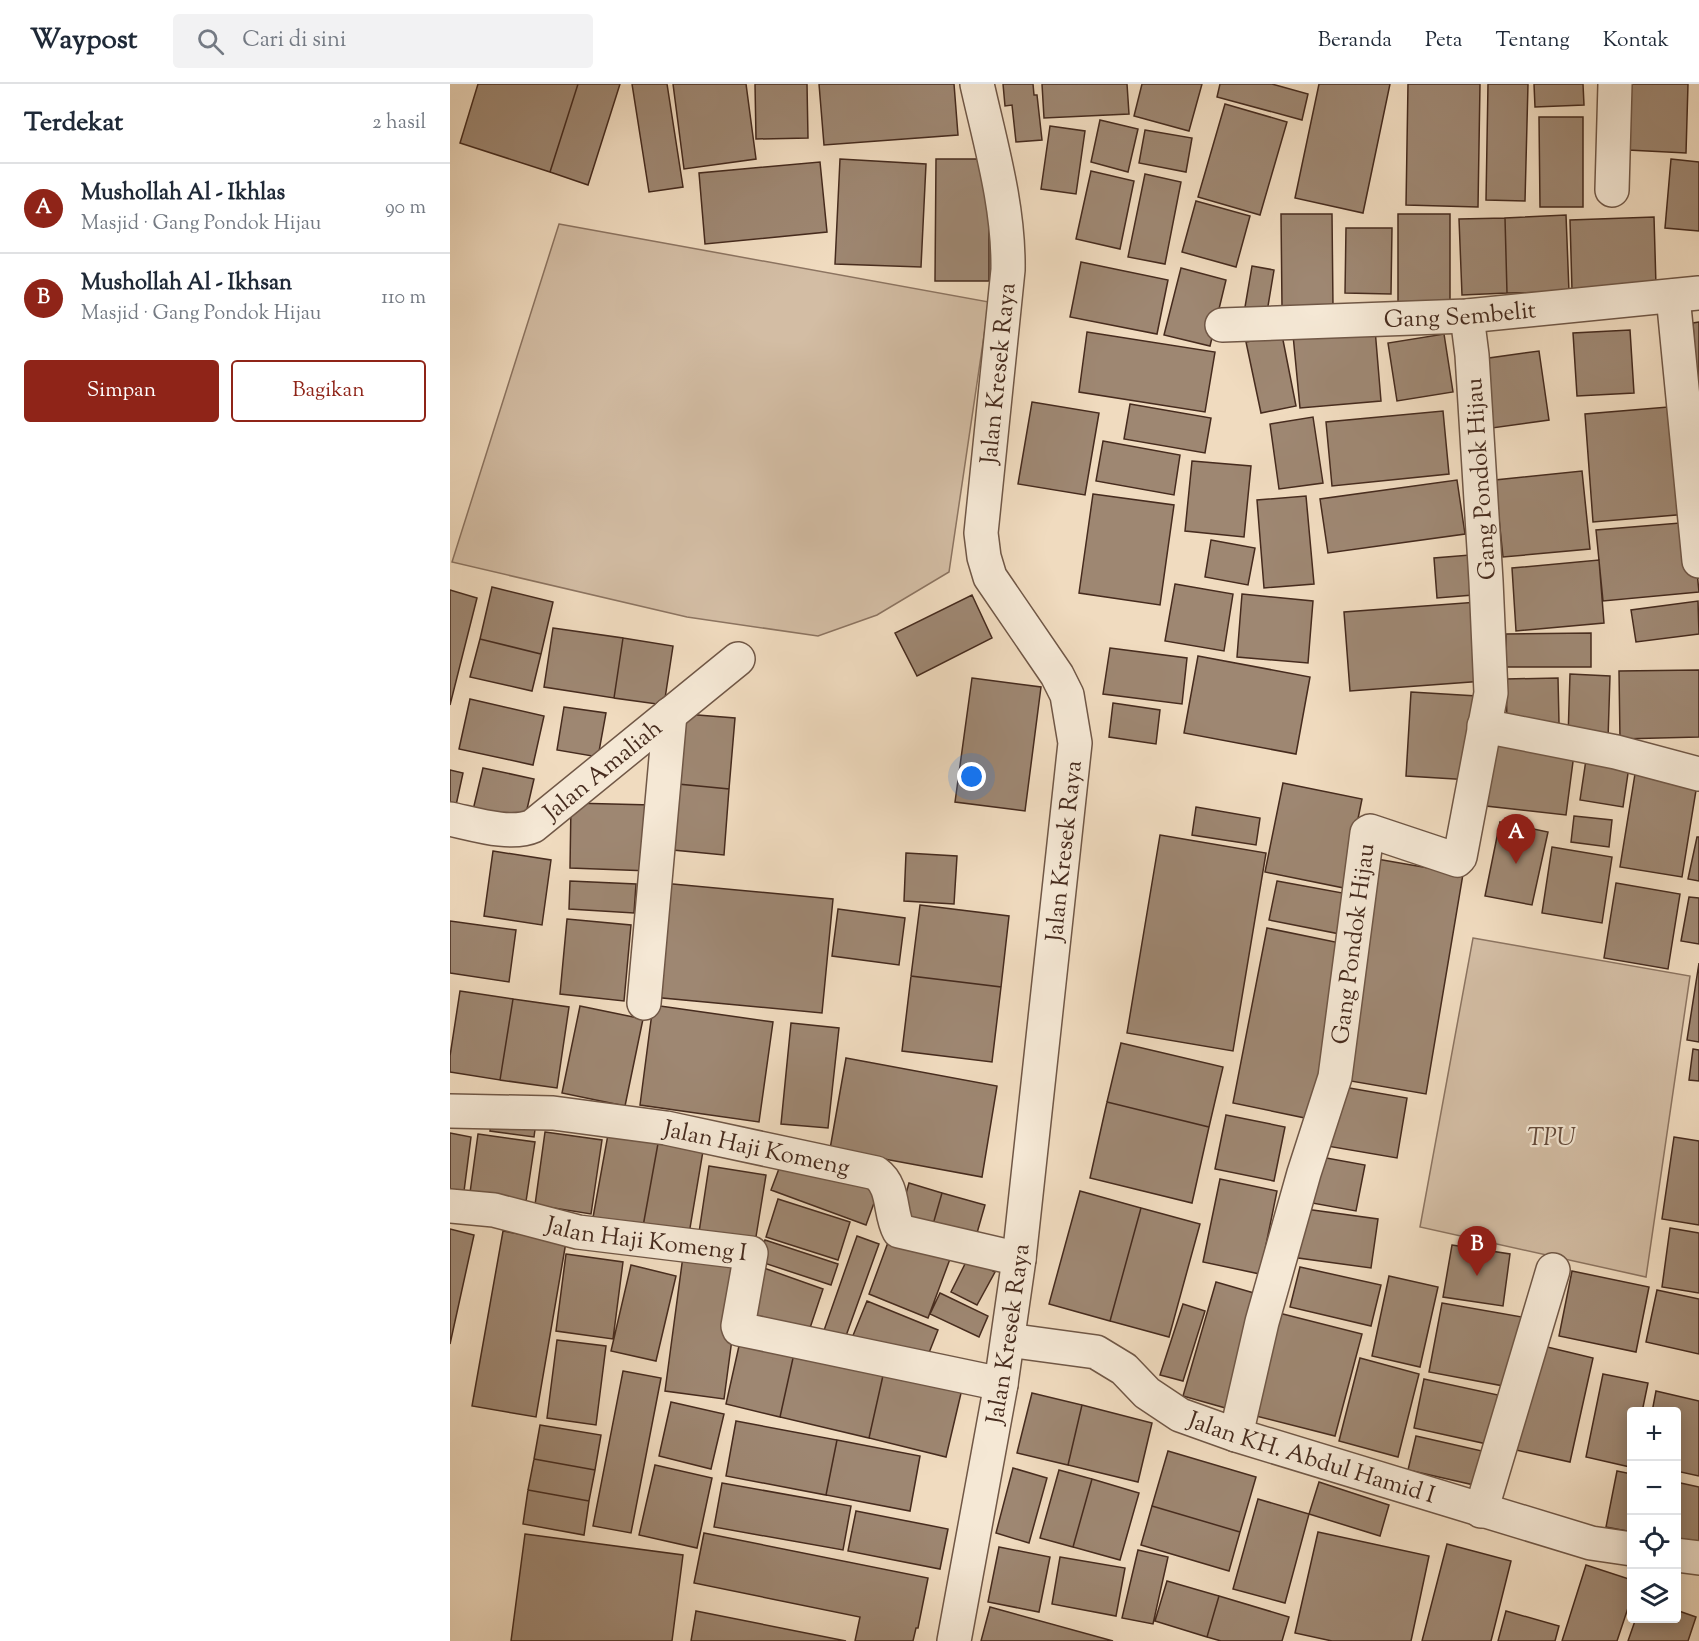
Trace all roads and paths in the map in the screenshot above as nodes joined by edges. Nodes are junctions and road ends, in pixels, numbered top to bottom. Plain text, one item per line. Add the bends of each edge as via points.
1 (977, 84) edge
2 (1615, 84) edge
3 (1612, 190) dead end
4 (1686, 294) edge
5 (1467, 316) junction
6 (1222, 325) dead end
7 (1695, 486) edge
8 (1699, 561) edge
9 (738, 659) dead end
10 (670, 714) junction
11 (1484, 726) junction
12 (1699, 774) edge
13 (450, 819) edge
14 (644, 1003) dead end
15 (450, 1111) edge
16 (450, 1206) edge
17 (1019, 1259) junction
18 (1553, 1270) dead end
19 (1008, 1340) junction
20 (1001, 1384) junction
21 (1236, 1435) junction
22 (1482, 1511) junction
23 (1627, 1548) edge
24 (1681, 1556) edge
25 (1699, 1558) edge
26 (954, 1641) edge

1 - 17 street, Jalan Kresek Raya via 1005,209 1008,241 981,533 984,557 990,577 1067,695 1075,743
2 - 3 street
4 - 5 street, Gang Sembelit
4 - 7 street
5 - 6 street, Gang Sembelit
5 - 11 street, Gang Pondok Hijau via 1491,693
7 - 8 street
9 - 10 street, Jalan Amaliah
10 - 13 street, Jalan Amaliah via 533,826 524,830 505,829
10 - 14 street
11 - 12 street via 1616,752
11 - 21 street, Gang Pondok Hijau via 1461,858 1367,832 1335,1077 1268,1299
15 - 17 street, Jalan Haji Komeng via 553,1113 666,1128 876,1173 890,1194 899,1231
16 - 20 street, Jalan Haji Komeng I via 494,1210 578,1232 751,1253 739,1329
17 - 19 street, Jalan Kresek Raya
18 - 22 street
19 - 20 street, Jalan Kresek Raya
19 - 21 street, Jalan KH. Abdul Hamid I via 1096,1353 1124,1369 1147,1393 1180,1414
20 - 26 street, Jalan Kresek Raya
21 - 22 street, Jalan KH. Abdul Hamid I
22 - 23 street, Jalan KH. Abdul Hamid I via 1591,1543
24 - 25 street

